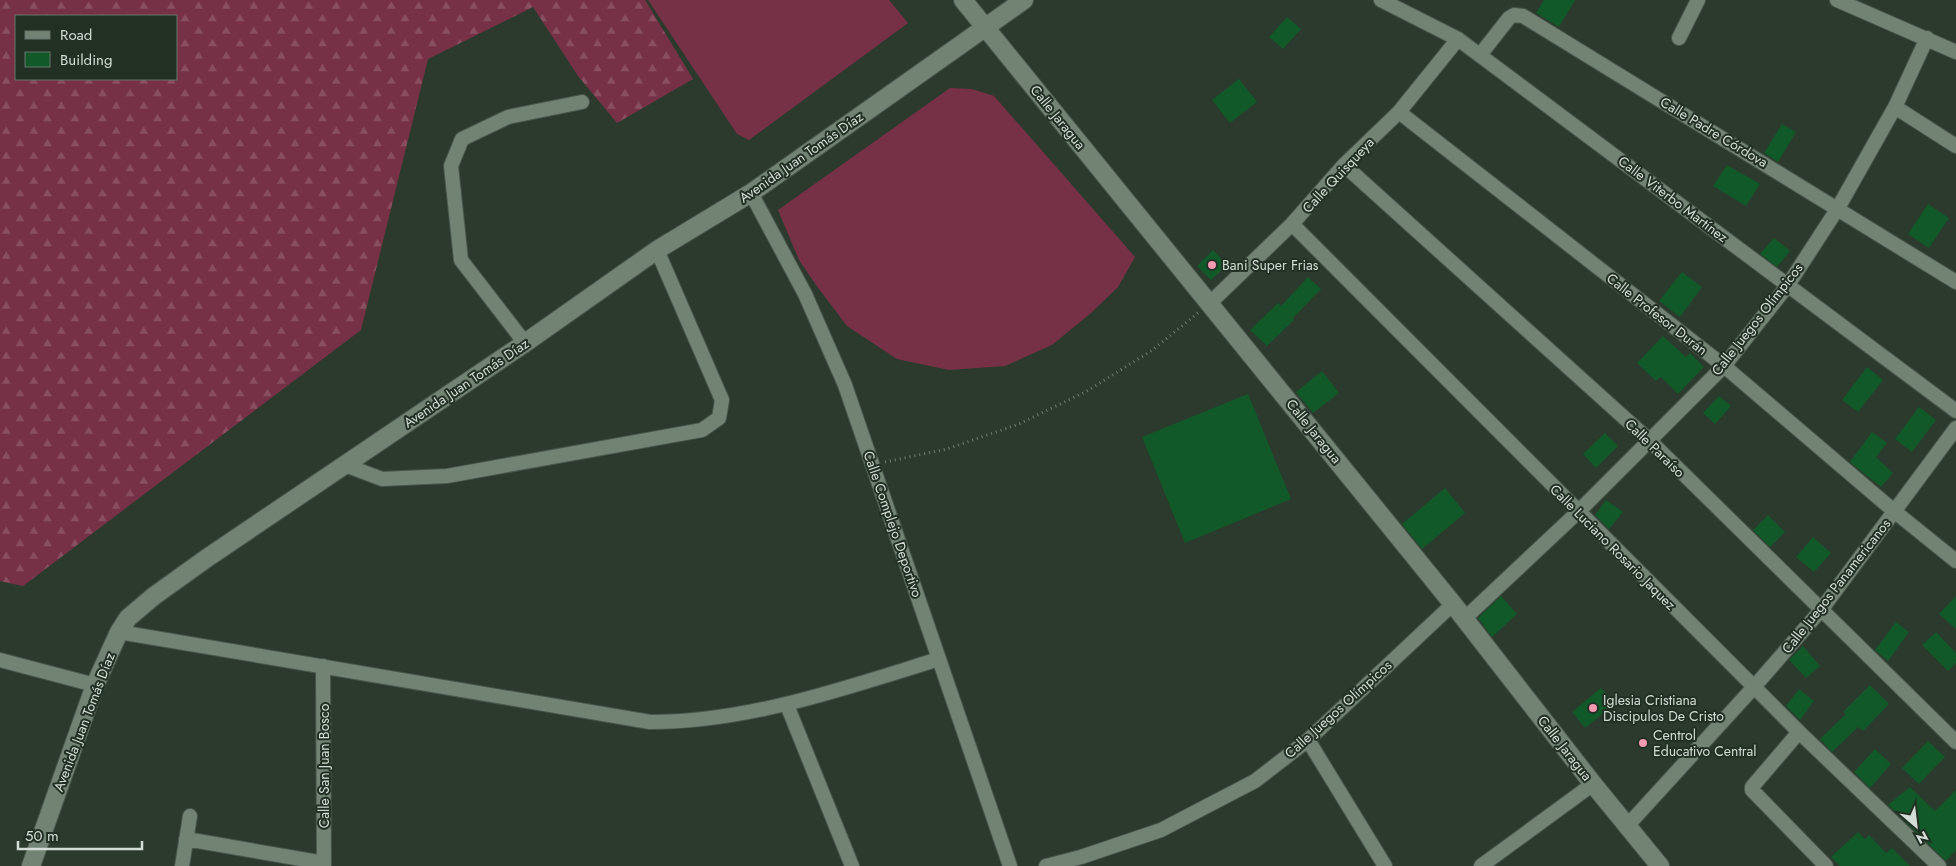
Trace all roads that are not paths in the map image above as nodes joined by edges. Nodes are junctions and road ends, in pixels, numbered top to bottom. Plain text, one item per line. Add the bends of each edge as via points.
1 (963, 0) edge
2 (1024, 0) edge
3 (1382, 0) edge
4 (1698, 0) edge
5 (1837, 0) edge
6 (985, 28) junction
7 (1679, 38) dead end
8 (1927, 38) junction
9 (1458, 39) junction
10 (1956, 52) edge
11 (1480, 55) junction
12 (582, 102) dead end
13 (1896, 107) junction
14 (1399, 112) junction
15 (1956, 146) edge
16 (1344, 165) junction
17 (751, 193) junction
18 (1838, 208) junction
19 (1292, 224) junction
20 (658, 250) junction
21 (1956, 282) edge
22 (1788, 285) junction
23 (1210, 303) junction
24 (525, 343) junction
25 (1724, 366) junction
26 (1956, 411) edge
27 (1956, 428) edge
28 (1650, 441) junction
29 (345, 465) junction
30 (1894, 511) junction
31 (1578, 512) junction
32 (1956, 561) edge
33 (1453, 604) junction
34 (1821, 610) junction
35 (1464, 618) junction
36 (119, 632) junction
37 (939, 659) junction
38 (0, 660) edge
39 (323, 666) junction
40 (95, 685) junction
41 (1754, 687) junction
42 (787, 705) junction
43 (1799, 732) junction
44 (1308, 740) junction
45 (1956, 742) edge
46 (1593, 784) junction
47 (190, 816) dead end
48 (1628, 825) junction
49 (186, 840) junction
50 (1082, 862) edge
51 (324, 864) edge
52 (31, 866) edge
53 (182, 866) edge
54 (852, 866) edge
55 (1010, 866) edge
56 (1046, 866) edge
57 (1385, 866) edge
58 (1481, 866) edge
59 (1660, 866) edge
60 (1826, 866) edge
61 (1940, 866) edge

1 - 6 street, Calle Jaragua
2 - 6 street, Avenida Juan Tomás Díaz
3 - 9 street, Calle Viterbo Martínez
4 - 7 street
5 - 8 street
6 - 17 street, Avenida Juan Tomás Díaz
6 - 23 street, Calle Jaragua
8 - 10 street
8 - 13 street, Calle Juegos Olímpicos
9 - 11 street, Calle Viterbo Martínez
9 - 14 street, Calle Quisqueya
11 - 18 street, Calle Padre Córdova via 1509,18 1523,16
11 - 22 street, Calle Viterbo Martínez
12 - 24 street via 508,117 462,139 451,166 461,260
13 - 15 street
13 - 18 street, Calle Juegos Olímpicos
14 - 16 street, Calle Quisqueya
14 - 25 street, Calle Profesor Durán
16 - 19 street, Calle Quisqueya
16 - 28 street, Calle Paraíso
17 - 20 street, Avenida Juan Tomás Díaz
17 - 37 street, Calle Complejo Deportivo via 805,294 846,385
18 - 21 street, Calle Padre Córdova
18 - 22 street, Calle Juegos Olímpicos
19 - 23 street, Calle Quisqueya
19 - 31 street, Calle Luciano Rosario Jaquez
20 - 24 street, Avenida Juan Tomás Díaz
20 - 29 street via 722,400 719,418 702,430 447,476 382,479
22 - 25 street, Calle Juegos Olímpicos
22 - 26 street, Calle Viterbo Martínez
23 - 33 street, Calle Jaragua
24 - 29 street, Avenida Juan Tomás Díaz
25 - 28 street, Calle Juegos Olímpicos
25 - 30 street, Calle Profesor Durán
27 - 30 street, Calle Juegos Panamericanos
28 - 31 street, Calle Juegos Olímpicos
28 - 34 street, Calle Paraíso
29 - 36 street, Avenida Juan Tomás Díaz via 154,596 128,618
30 - 32 street, Calle Profesor Durán
30 - 34 street, Calle Juegos Panamericanos
31 - 35 street, Calle Juegos Olímpicos
31 - 41 street, Calle Luciano Rosario Jaquez
33 - 35 street, Calle Jaragua
33 - 44 street, Calle Juegos Olímpicos
34 - 41 street, Calle Juegos Panamericanos
34 - 45 street, Calle Paraíso
35 - 46 street, Calle Jaragua
36 - 39 street
36 - 40 street, Avenida Juan Tomás Díaz
37 - 42 street
37 - 55 street, Calle Complejo Deportivo
38 - 40 street
39 - 42 street via 650,722 685,722
39 - 51 street, Calle San Juan Bosco
40 - 52 street, Avenida Juan Tomás Díaz
41 - 43 street, Calle Luciano Rosario Jaquez
41 - 48 street, Calle Juegos Panamericanos
42 - 54 street
43 - 60 street via 1752,790
43 - 61 street, Calle Luciano Rosario Jaquez
44 - 50 street, Calle Juegos Olímpicos via 1255,781 1208,807
44 - 57 street
46 - 48 street, Calle Jaragua
46 - 58 street
47 - 49 street
48 - 59 street, Calle Jaragua
49 - 51 street
49 - 53 street
50 - 56 street, Calle Juegos Olímpicos

